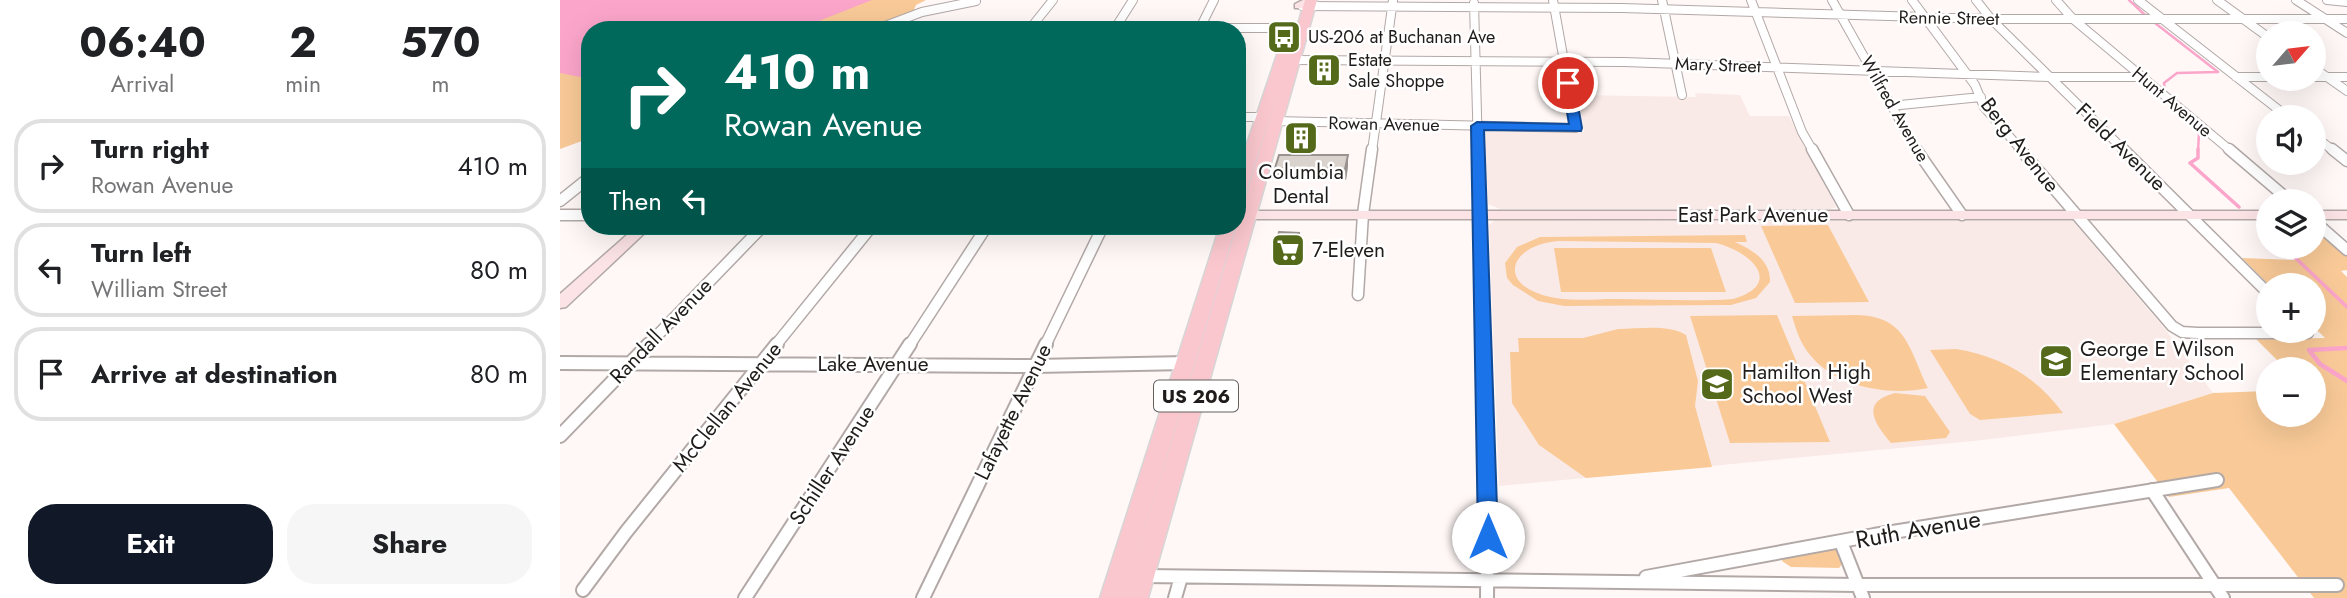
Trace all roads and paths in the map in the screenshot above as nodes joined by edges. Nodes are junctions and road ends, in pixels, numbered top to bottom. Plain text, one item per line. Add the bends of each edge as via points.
1 (1053, 0) edge
2 (1133, 0) edge
3 (1214, 0) edge
4 (1661, 0) edge
5 (1751, 0) edge
6 (1832, 0) edge
7 (1912, 0) edge
8 (1976, 0) edge
9 (2056, 0) edge
10 (2138, 0) edge
11 (2217, 0) edge
12 (2296, 0) edge
13 (2327, 0) edge
14 (976, 1) edge
15 (2347, 2) edge
16 (1393, 3) edge
17 (1474, 4) edge
18 (1554, 4) edge
19 (1303, 8) edge
20 (1664, 9) junction
21 (1756, 12) junction
22 (1840, 15) junction
23 (1925, 18) junction
24 (1991, 19) junction
25 (2073, 19) junction
26 (2160, 19) junction
27 (2241, 19) junction
28 (2324, 19) junction
29 (2347, 19) edge
30 (899, 21) edge
31 (1036, 21) edge
32 (1120, 21) edge
33 (1204, 21) edge
34 (1239, 21) edge
35 (2256, 29) edge
36 (2347, 33) edge
37 (1293, 60) junction
38 (1385, 61) junction
39 (1475, 61) junction
40 (1564, 62) junction
41 (1675, 64) junction
42 (1778, 67) junction
43 (1871, 70) junction
44 (1966, 74) junction
45 (2049, 76) junction
46 (2142, 77) junction
47 (2236, 77) junction
48 (2256, 77) edge
49 (2327, 77) joint
50 (2347, 77) edge
51 (2347, 91) edge
52 (1682, 95) dead end
53 (1981, 97) junction
54 (2272, 105) edge
55 (1891, 106) junction
56 (1246, 118) edge
57 (1269, 119) junction
58 (1377, 124) junction
59 (1477, 126) junction
60 (2326, 145) edge
61 (2347, 161) edge
62 (1246, 174) edge
63 (581, 184) edge
64 (2276, 189) edge
65 (560, 201) edge
66 (1246, 204) edge
67 (1363, 214) junction
68 (1480, 214) junction
69 (560, 215) edge
70 (581, 215) edge
71 (1246, 215) edge
72 (1849, 215) junction
73 (1962, 215) junction
74 (2075, 215) junction
75 (2190, 215) junction
76 (2256, 215) edge
77 (2326, 215) edge
78 (2347, 215) edge
79 (2326, 232) edge
80 (635, 235) edge
81 (754, 235) edge
82 (865, 235) edge
83 (980, 235) edge
84 (1099, 235) edge
85 (1225, 235) edge
86 (1237, 235) edge
87 (2347, 250) edge
88 (2256, 281) edge
89 (1357, 295) dead end
90 (560, 303) edge
91 (2256, 332) edge
92 (560, 363) edge
93 (629, 363) junction
94 (1187, 363) junction
95 (763, 364) junction
96 (898, 364) junction
97 (1035, 366) junction
98 (560, 436) edge
99 (2217, 480) dead end
100 (2152, 490) junction
101 (1841, 542) junction
102 (1181, 577) junction
103 (1487, 580) junction
104 (1619, 582) junction
105 (2215, 585) junction
106 (2337, 585) dead end
107 (1127, 587) edge
108 (583, 590) dead end
109 (1861, 591) edge
110 (745, 598) edge
111 (923, 598) edge
112 (1175, 598) edge
113 (1487, 598) edge
114 (2223, 598) edge

1 - 31 street
2 - 32 street
3 - 33 street
4 - 20 street
5 - 21 street
6 - 22 street, Wilfred Avenue
7 - 23 street, Berg Avenue
8 - 24 street, Field Avenue
9 - 25 street, Hunt Avenue
10 - 26 street
11 - 27 street
12 - 28 street
13 - 15 street
14 - 30 street
16 - 17 street, Rennie Street
16 - 19 street, Rennie Street
16 - 38 street
17 - 18 street, Rennie Street
17 - 39 street
18 - 20 street, Rennie Street
18 - 40 street
19 - 34 street, Rennie Street
19 - 37 main road, US 206
19 - 57 main road, US 206
20 - 21 street, Rennie Street
20 - 41 street
21 - 22 street, Rennie Street
21 - 42 street
22 - 23 street, Rennie Street
22 - 43 street, Wilfred Avenue
23 - 24 street, Rennie Street
23 - 44 street, Berg Avenue
24 - 25 street, Rennie Street
24 - 45 street, Field Avenue
25 - 26 street, Rennie Street
25 - 46 street, Hunt Avenue
26 - 27 street, Rennie Street
26 - 47 street
27 - 28 street, Rennie Street
27 - 35 street
28 - 29 street, Rennie Street
28 - 36 street
37 - 38 street, Mary Street
37 - 57 main road, US 206
38 - 39 street, Mary Street
38 - 58 street
39 - 40 street, Mary Street
39 - 59 street
40 - 41 street, Mary Street
40 - 59 street, Rowan Avenue via 1576,128
41 - 42 street, Mary Street
41 - 52 street
42 - 43 street, Mary Street
42 - 72 street via 1802,132
43 - 44 street, Mary Street
43 - 55 street, Wilfred Avenue
44 - 45 street, Mary Street
44 - 53 street, Berg Avenue
45 - 46 street, Mary Street
45 - 75 street, Field Avenue
46 - 64 street, Hunt Avenue
47 - 48 street
47 - 54 street
49 - 50 street
49 - 51 street
53 - 55 street
53 - 74 street, Berg Avenue via 1984,107
55 - 73 street, Wilfred Avenue
56 - 57 street, Rowan Avenue
57 - 58 street, Rowan Avenue
57 - 62 main road, US 206
57 - 66 main road, US 206
58 - 59 street, Rowan Avenue
58 - 67 street
59 - 68 street
60 - 61 street
63 - 65 street
67 - 68 street, East Park Avenue
67 - 71 street, East Park Avenue
67 - 89 street
68 - 72 street, East Park Avenue
68 - 103 street
69 - 70 street
72 - 73 street, East Park Avenue
73 - 74 street, East Park Avenue
74 - 75 street, East Park Avenue
74 - 91 street, Berg Avenue via 2172,326 2182,332
75 - 76 street, East Park Avenue
75 - 88 street, Field Avenue
77 - 78 street
79 - 87 street
80 - 90 street
81 - 93 street, Randall Avenue
82 - 95 street, McClellan Avenue
83 - 96 street, Schiller Avenue
84 - 97 street, Lafayette Avenue
85 - 94 main road, US 206
86 - 107 main road, US 206
92 - 93 street, Lake Avenue
93 - 95 street, Lake Avenue
93 - 98 street, Randall Avenue
94 - 97 street, Lake Avenue
94 - 107 main road, US 206
95 - 96 street, Lake Avenue
95 - 108 street, McClellan Avenue
96 - 97 street, Lake Avenue
96 - 110 street, Schiller Avenue
97 - 111 street, Lafayette Avenue
99 - 100 street, Ruth Avenue
100 - 101 street, Ruth Avenue
100 - 105 street
101 - 104 street, Ruth Avenue
101 - 109 street
102 - 103 street
102 - 107 street
102 - 112 street
103 - 104 street
103 - 113 street
104 - 109 street
105 - 106 street
105 - 109 street
105 - 114 street

